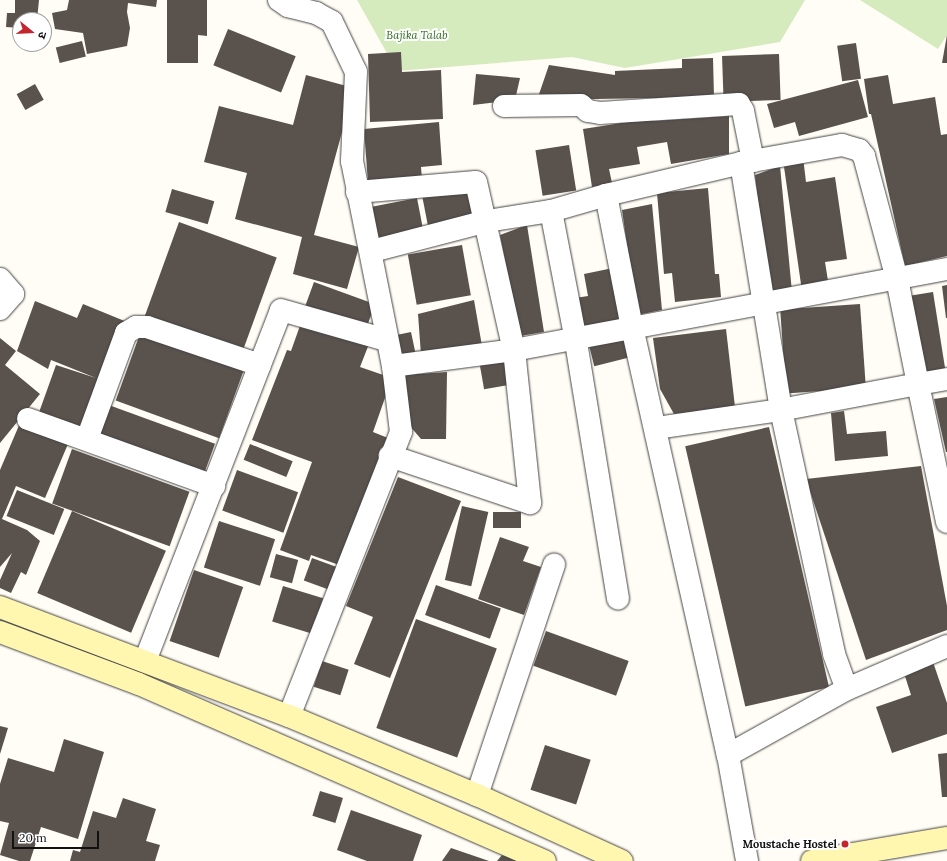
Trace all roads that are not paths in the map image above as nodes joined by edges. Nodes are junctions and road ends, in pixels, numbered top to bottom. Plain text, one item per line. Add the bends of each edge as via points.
1 (279, 0) edge
2 (504, 106) dead end
3 (747, 162) junction
4 (357, 192) junction
5 (606, 195) junction
6 (551, 211) junction
7 (487, 221) junction
8 (372, 251) junction
9 (947, 269) edge
10 (0, 279) edge
11 (896, 279) junction
12 (762, 304) junction
13 (0, 309) edge
14 (632, 327) junction
15 (575, 336) junction
16 (386, 340) junction
17 (514, 350) junction
18 (260, 365) junction
19 (393, 366) junction
20 (947, 379) edge
21 (918, 384) junction
22 (781, 410) junction
23 (28, 419) dead end
24 (656, 428) junction
25 (87, 439) junction
26 (390, 456) junction
27 (214, 486) junction
28 (947, 522) edge
29 (554, 565) dead end
30 (618, 598) dead end
31 (0, 607) edge
32 (0, 632) edge
33 (947, 646) edge
34 (145, 661) junction
35 (847, 689) junction
36 (289, 716) junction
37 (728, 755) junction
38 (478, 794) junction
39 (947, 838) edge
40 (545, 861) edge
41 (622, 861) edge
42 (747, 861) edge
43 (812, 861) edge

1 - 4 street via 288,6 316,13 332,22 356,72 352,161
2 - 3 street via 581,105 588,111 600,113 739,104 743,110
3 - 5 street
3 - 11 street via 842,145 859,150 864,156
3 - 12 street
4 - 7 street via 476,182
4 - 8 street
5 - 6 street
5 - 14 street
6 - 7 street
6 - 15 street
7 - 8 street
7 - 17 street
8 - 16 street
9 - 11 street
10 - 13 street via 14,294
11 - 12 street
11 - 21 street
12 - 14 street
12 - 22 street
14 - 15 street
14 - 24 street
15 - 17 street
15 - 30 street
16 - 18 street via 281,310
16 - 19 street
17 - 19 street
17 - 26 street via 530,503
18 - 25 street via 147,328 136,327 126,333
18 - 27 street
19 - 26 street via 401,432
20 - 21 street
21 - 22 street
21 - 28 street
22 - 24 street
22 - 35 street via 834,654
23 - 25 street
24 - 37 street
25 - 27 street
26 - 36 street
27 - 34 street
29 - 38 street
31 - 34 street
32 - 40 street via 146,687
33 - 35 street
34 - 36 street
35 - 37 street
36 - 38 street
37 - 42 street
38 - 41 street
39 - 43 street

